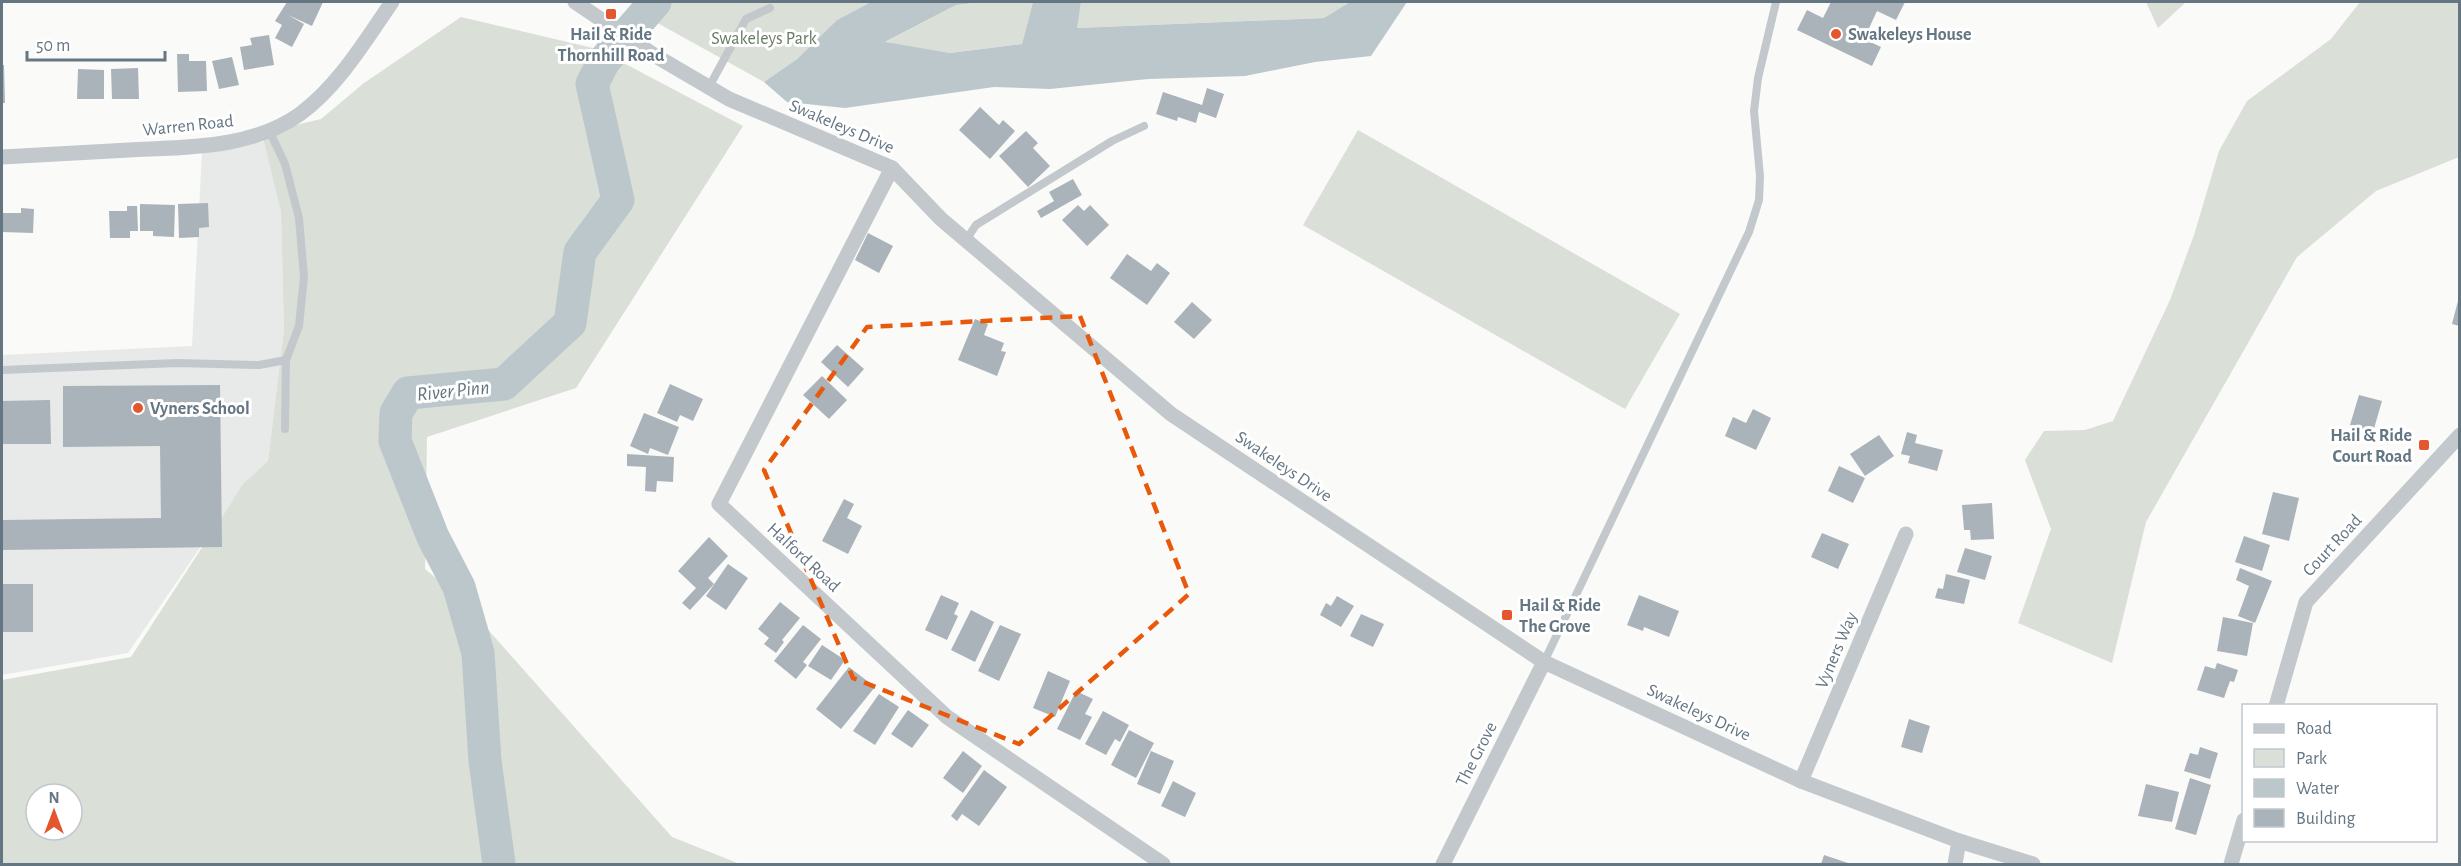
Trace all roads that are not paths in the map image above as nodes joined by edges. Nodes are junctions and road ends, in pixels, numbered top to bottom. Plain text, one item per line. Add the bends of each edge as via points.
1 (392, 2) edge
2 (575, 2) edge
3 (1776, 2) edge
4 (770, 8) dead end
5 (709, 87) junction
6 (1144, 126) dead end
7 (269, 130) junction
8 (2, 157) edge
9 (891, 168) junction
10 (966, 240) junction
11 (286, 360) junction
12 (2, 370) edge
13 (285, 429) dead end
14 (2460, 435) edge
15 (1906, 534) dead end
16 (1544, 662) junction
17 (2276, 704) edge
18 (1801, 781) junction
19 (2242, 826) edge
20 (1959, 841) junction
21 (1163, 864) edge
22 (1443, 864) edge
23 (1955, 864) edge
24 (2033, 864) edge
25 (2230, 864) edge

1 - 7 street, Warren Road via 358,52 324,92 300,114
2 - 5 street, Swakeleys Drive
3 - 16 lane via 1754,111 1760,176 1759,200 1749,232
4 - 5 lane via 746,19
5 - 9 street, Swakeleys Drive
6 - 10 lane via 1112,141 976,225
7 - 8 street, Warren Road via 198,147
7 - 11 lane via 285,164 299,218 304,277 299,326
9 - 10 street, Swakeleys Drive
9 - 21 street, Halford Road via 719,504 947,717
10 - 16 street, Swakeleys Drive via 1171,414
11 - 12 lane via 259,365 178,363
11 - 13 lane
14 - 17 street, Court Road via 2306,602
15 - 18 street, Vyners Way
16 - 18 street, Swakeleys Drive
16 - 22 street, The Grove
18 - 20 street, Swakeleys Drive
19 - 25 street
20 - 23 street
20 - 24 street, Swakeleys Drive

